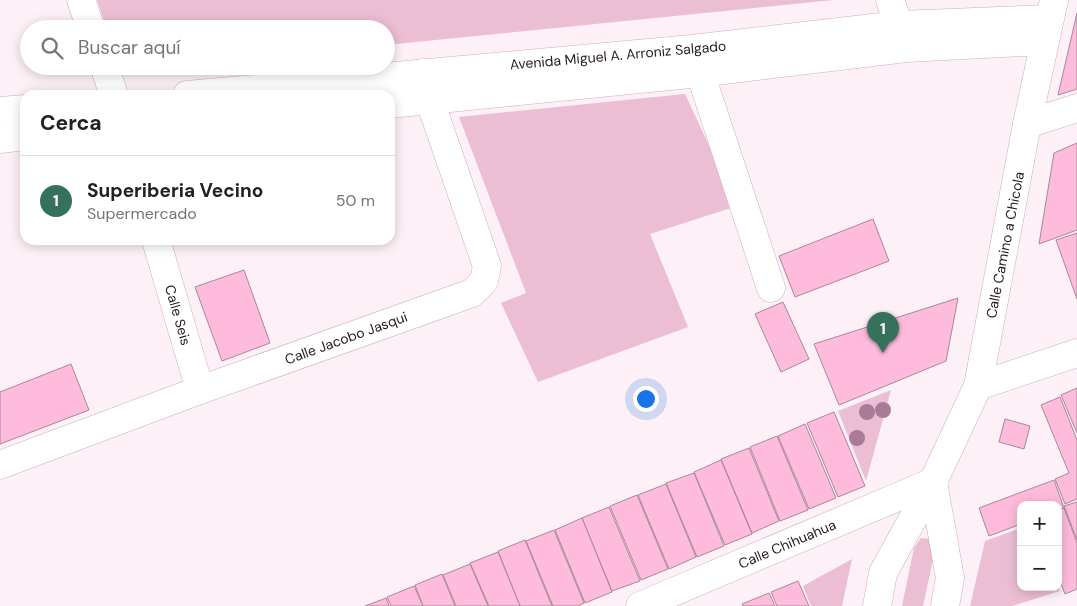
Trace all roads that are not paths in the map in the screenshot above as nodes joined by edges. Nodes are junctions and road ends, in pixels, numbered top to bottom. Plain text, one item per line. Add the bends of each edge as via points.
1 (81, 0) edge
2 (890, 0) edge
3 (88, 20) edge
4 (1049, 20) edge
5 (902, 37) junction
6 (696, 61) junction
7 (422, 73) junction
8 (107, 75) edge
9 (112, 90) edge
10 (240, 90) edge
11 (430, 101) junction
12 (395, 104) edge
13 (1077, 108) edge
14 (20, 110) edge
15 (0, 112) edge
16 (1027, 124) junction
17 (20, 137) edge
18 (0, 139) edge
19 (157, 245) edge
20 (771, 288) dead end
21 (1077, 353) edge
22 (978, 386) junction
23 (200, 390) junction
24 (0, 465) edge
25 (933, 482) junction
26 (640, 606) edge
27 (877, 606) edge
28 (945, 606) edge

1 - 3 street
2 - 5 street
4 - 5 street, Avenida Miguel A. Arroniz Salgado
4 - 16 street, Calle Camino a Chicola
5 - 6 street, Avenida Miguel A. Arroniz Salgado
6 - 7 street, Avenida Miguel A. Arroniz Salgado
6 - 11 street, Avenida Miguel A. Arroniz Salgado
6 - 20 street
7 - 10 street, Avenida Miguel A. Arroniz Salgado
7 - 11 street, Calle Jacobo Jasqui
8 - 9 street
11 - 12 street, Avenida Miguel A. Arroniz Salgado
11 - 23 street, Calle Jacobo Jasqui via 487,266 484,281 472,292
13 - 16 street
14 - 15 street
16 - 22 street, Calle Camino a Chicola
17 - 18 street
19 - 23 street, Calle Seis
21 - 22 street
22 - 25 street, Calle Camino a Chicola
23 - 24 street, Calle Jacobo Jasqui
25 - 26 street, Calle Chihuahua
25 - 27 street, Calle Camino a Chicola via 883,573
25 - 28 street via 950,578

